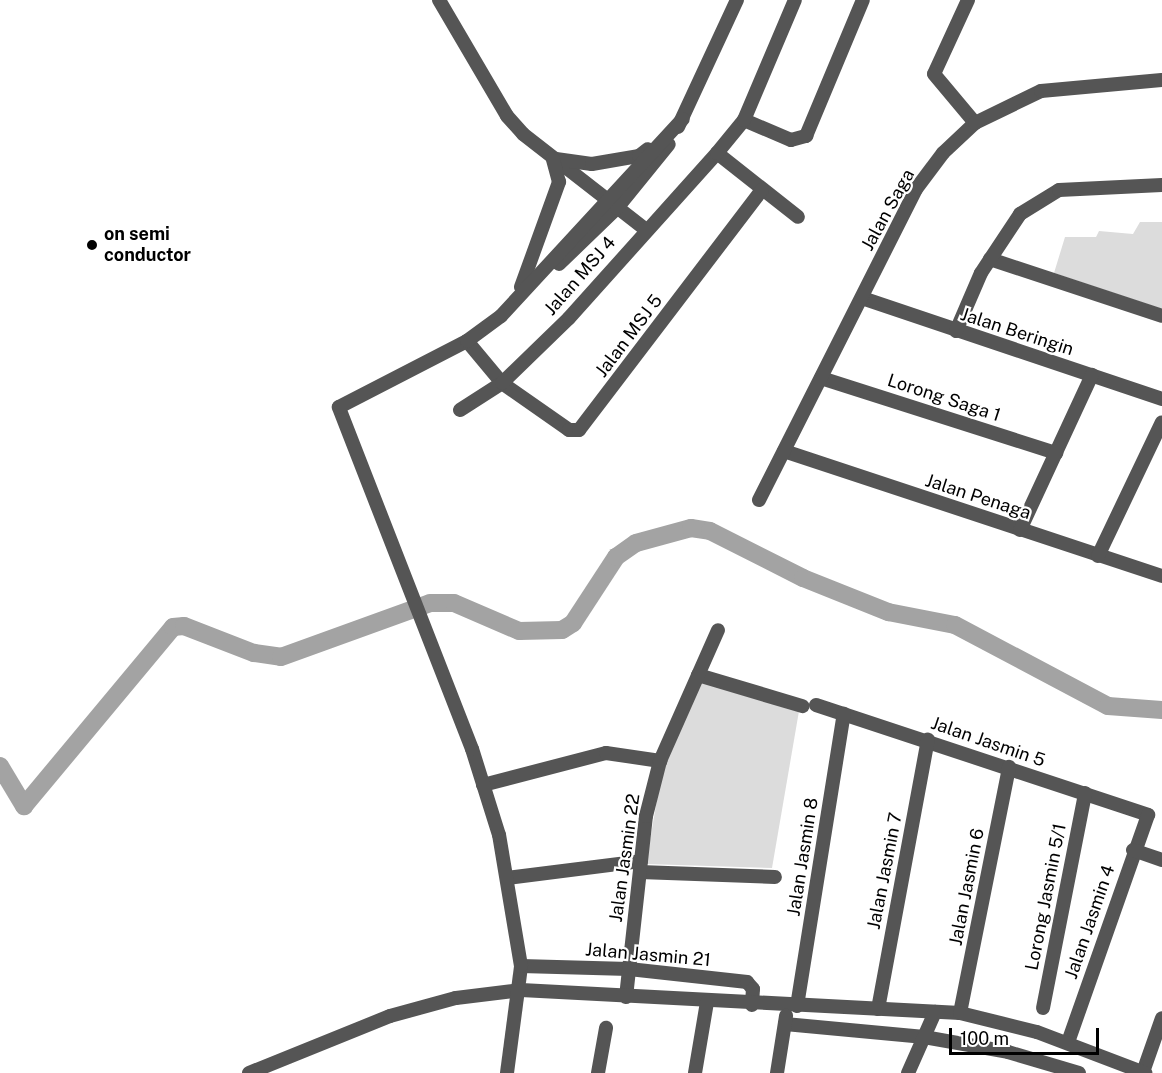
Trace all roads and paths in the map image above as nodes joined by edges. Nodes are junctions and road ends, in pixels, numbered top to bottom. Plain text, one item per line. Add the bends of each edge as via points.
1 (439, 0) edge
2 (737, 0) edge
3 (795, 0) edge
4 (863, 0) edge
5 (968, 0) edge
6 (1162, 80) edge
7 (682, 118) junction
8 (744, 120) junction
9 (975, 123) junction
10 (662, 140) junction
11 (717, 153) junction
12 (553, 159) junction
13 (1162, 185) edge
14 (762, 190) junction
15 (612, 204) junction
16 (798, 218) dead end
17 (645, 229) junction
18 (990, 259) junction
19 (862, 298) junction
20 (501, 316) junction
21 (1162, 316) edge
22 (956, 332) junction
23 (467, 340) junction
24 (1092, 375) junction
25 (821, 378) junction
26 (502, 383) junction
27 (1162, 399) edge
28 (460, 410) dead end
29 (1162, 422) edge
30 (784, 451) junction
31 (1056, 453) junction
32 (759, 500) dead end
33 (1020, 530) junction
34 (1098, 556) junction
35 (1162, 576) edge
36 (718, 630) dead end
37 (698, 675) junction
38 (844, 714) junction
39 (928, 740) junction
40 (660, 761) junction
41 (1009, 767) junction
42 (483, 785) junction
43 (1085, 793) junction
44 (1148, 814) joint
45 (1133, 850) junction
46 (1162, 860) edge
47 (640, 867) junction
48 (775, 877) dead end
49 (507, 878) junction
50 (521, 966) junction
51 (629, 969) junction
52 (521, 990) junction
53 (627, 997) junction
54 (707, 1002) junction
55 (752, 1005) junction
56 (793, 1006) junction
57 (1043, 1008) dead end
58 (878, 1009) junction
59 (935, 1012) junction
60 (960, 1013) junction
61 (1162, 1018) edge
62 (785, 1024) junction
63 (606, 1028) dead end
64 (924, 1037) junction
65 (1068, 1042) junction
66 (1051, 1068) edge
67 (249, 1073) edge
68 (507, 1073) edge
69 (598, 1073) edge
70 (695, 1073) edge
71 (777, 1073) edge
72 (908, 1073) edge
73 (1079, 1073) edge
74 (1144, 1073) edge

1 - 12 street via 507,116
2 - 7 street
3 - 8 street, Jalan MSJ 4
4 - 8 street via 806,136 791,140
5 - 9 street via 934,74
6 - 9 street, Jalan Saga via 1041,91
7 - 10 street
7 - 15 street via 669,145
8 - 11 street, Jalan MSJ 4
9 - 19 street, Jalan Saga via 943,153 916,189
10 - 12 street via 639,156 621,160 581,164
10 - 15 street
11 - 14 street
11 - 17 street, Jalan MSJ 4
12 - 15 street
12 - 20 street via 559,182 536,255
13 - 18 street via 1059,190 1012,222
14 - 16 street
14 - 26 street, Jalan MSJ 5 via 579,430 569,430
15 - 17 street
15 - 20 street via 550,273 531,285
17 - 26 street, Jalan MSJ 4 via 569,318
18 - 21 street
18 - 22 street
19 - 22 street, Jalan Beringin
19 - 25 street, Jalan Saga
20 - 23 street
22 - 24 street, Jalan Beringin
23 - 26 street
23 - 42 street via 339,407
24 - 27 street, Jalan Beringin
24 - 31 street
25 - 30 street, Jalan Saga
25 - 31 street, Lorong Saga 1
26 - 28 street, Jalan MSJ 4
29 - 34 street
30 - 32 street, Jalan Saga
30 - 33 street, Jalan Penaga
31 - 33 street
33 - 34 street, Jalan Penaga
34 - 35 street, Jalan Penaga
36 - 37 street, Jalan Jasmin 22
37 - 38 street, Jalan Jasmin 5
37 - 40 street, Jalan Jasmin 22
38 - 39 street, Jalan Jasmin 5
38 - 56 street, Jalan Jasmin 8
39 - 41 street, Jalan Jasmin 5
39 - 58 street, Jalan Jasmin 7
40 - 42 street via 606,753
40 - 47 street, Jalan Jasmin 22
41 - 43 street, Jalan Jasmin 5
41 - 60 street, Jalan Jasmin 6
42 - 49 street
43 - 44 street, Jalan Jasmin 5
43 - 57 street, Lorong Jasmin 5/1
44 - 45 street, Jalan Jasmin 4
45 - 46 street
45 - 65 street, Jalan Jasmin 4
47 - 48 street
47 - 49 street
47 - 51 street, Jalan Jasmin 22
49 - 50 street
50 - 51 street, Jalan Jasmin 21
50 - 52 street
51 - 53 street, Jalan Jasmin 22
51 - 55 street, Jalan Jasmin 21 via 747,982 753,989
52 - 53 street
52 - 67 street via 456,998 390,1016
52 - 68 street
53 - 54 street
54 - 55 street
54 - 70 street
55 - 56 street
56 - 58 street
56 - 62 street, Jalan Jasmin 8
58 - 59 street
59 - 60 street
59 - 64 street
60 - 65 street
61 - 74 street
62 - 64 street
62 - 71 street, Jalan Jasmin 8
63 - 69 street
64 - 66 street
64 - 72 street
65 - 74 street
66 - 73 street

